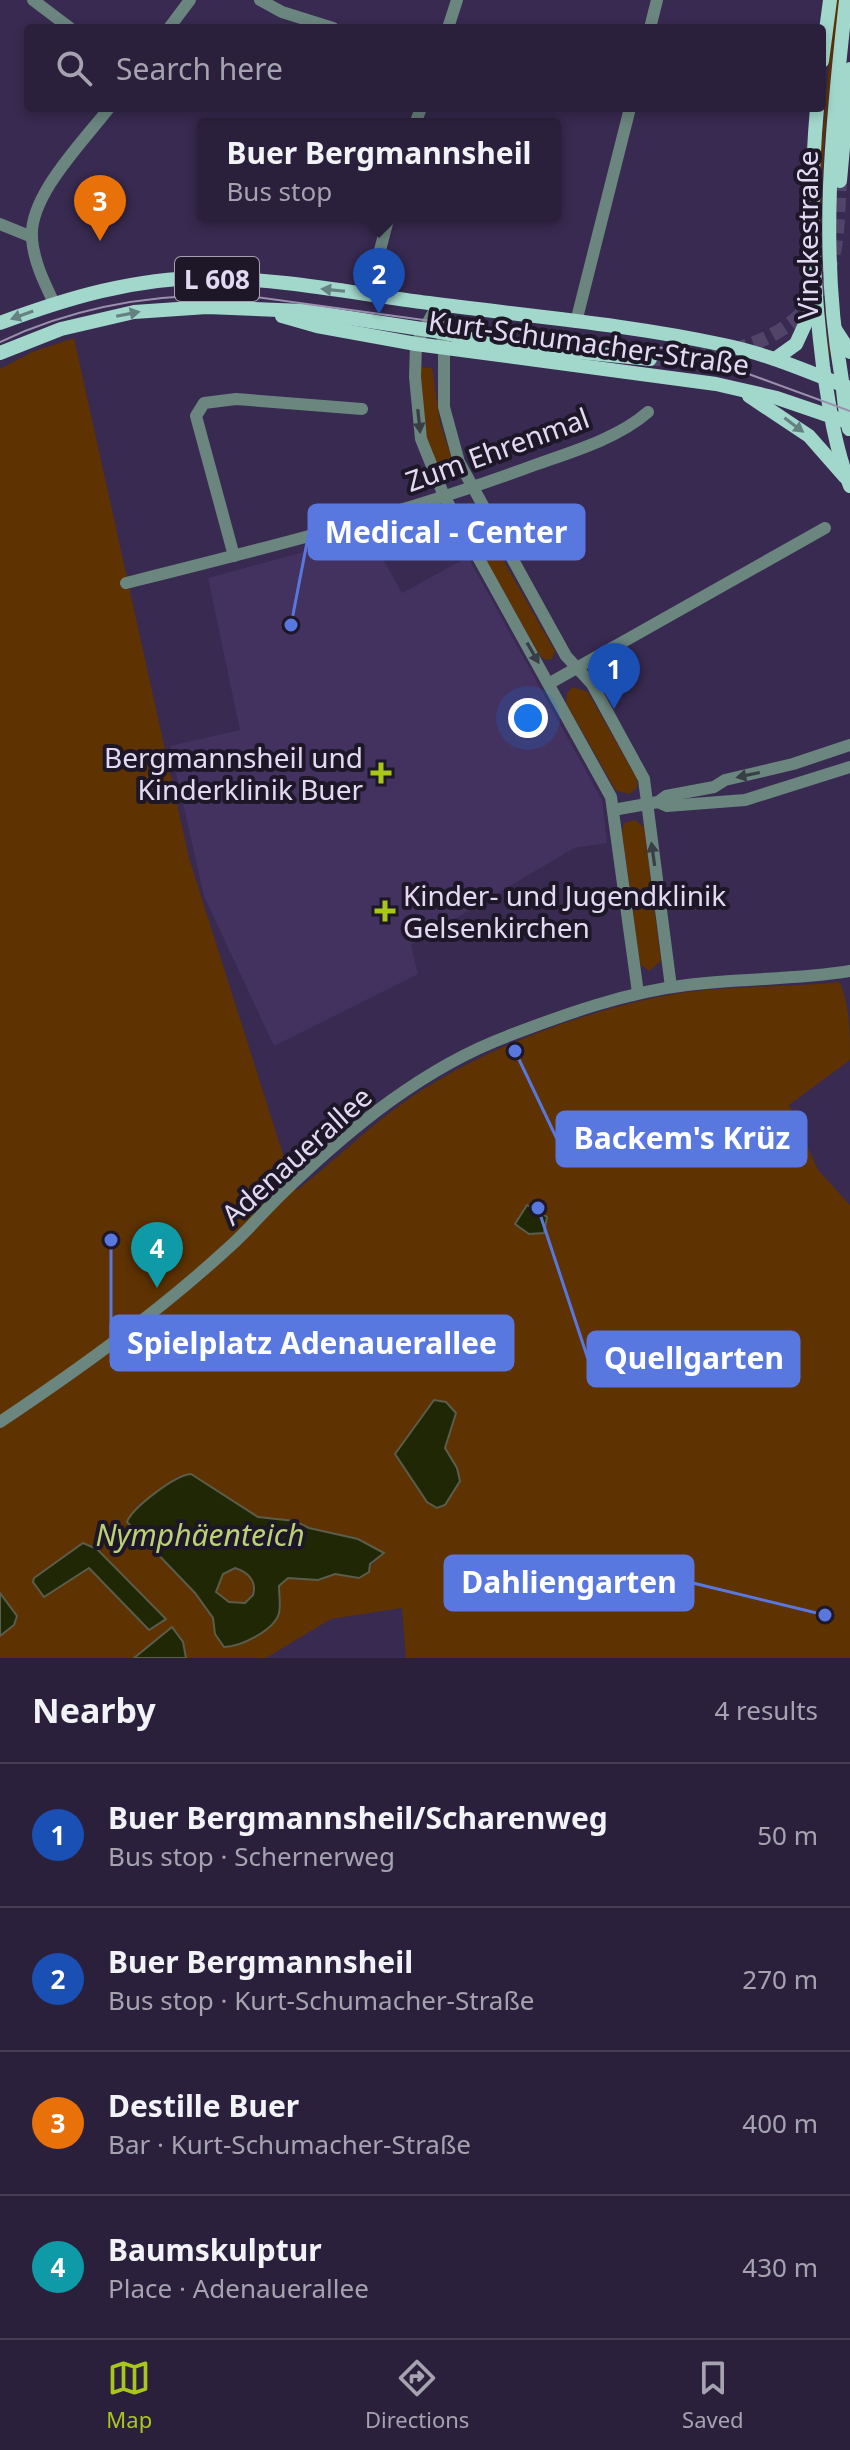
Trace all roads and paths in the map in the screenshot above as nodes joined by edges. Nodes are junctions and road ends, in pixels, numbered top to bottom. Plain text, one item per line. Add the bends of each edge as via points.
1 (33, 0) edge
2 (190, 0) edge
3 (260, 0) edge
4 (457, 0) edge
5 (657, 0) edge
6 (830, 0) edge
7 (846, 0) edge
8 (65, 24) edge
9 (172, 24) edge
10 (320, 24) edge
11 (449, 24) edge
12 (651, 24) edge
13 (826, 30) edge
14 (850, 69) edge
15 (106, 112) edge
16 (629, 112) edge
17 (817, 112) edge
18 (840, 181) tunnel mouth
19 (387, 222) edge
20 (0, 224) edge
21 (32, 237) junction
22 (362, 270) dead end
23 (54, 303) junction
24 (814, 303) junction
25 (438, 304) junction
26 (576, 322) junction
27 (831, 322) junction
28 (0, 323) edge
29 (441, 332) junction
30 (419, 336) junction
31 (444, 348) junction
32 (850, 352) edge
33 (0, 353) edge
34 (650, 359) tunnel mouth
35 (775, 359) junction
36 (825, 377) junction
37 (727, 386) junction
38 (846, 386) edge
39 (362, 409) dead end
40 (648, 412) dead end
41 (831, 417) junction
42 (849, 425) edge
43 (849, 483) edge
44 (472, 488) junction
45 (444, 496) junction
46 (825, 528) dead end
47 (234, 556) junction
48 (126, 583) dead end
49 (577, 669) junction
50 (550, 683) junction
51 (850, 745) edge
52 (793, 764) junction
53 (850, 767) edge
54 (799, 784) junction
55 (715, 794) junction
56 (652, 802) junction
57 (613, 810) junction
58 (850, 971) edge
59 (671, 987) junction
60 (638, 993) junction
61 (0, 1422) edge

1 - 8 street
2 - 9 street
3 - 10 street
4 - 11 street
5 - 12 street
6 - 13 main road
7 - 27 main road, Vinckestraße via 830,167
14 - 18 main road, Vinckestraße
15 - 21 street via 45,191
16 - 26 street
17 - 24 main road, Vinckestraße via 811,181
19 - 22 street via 375,269
20 - 21 street
21 - 23 street via 37,267
25 -> 23 main road, Kurt-Schumacher-Straße / L 608 via 207,278 130,285
23 -> 28 main road, Kurt-Schumacher-Straße / L 608
24 - 35 main road via 802,334
24 - 36 main road, Vinckestraße
25 - 26 main road, Kurt-Schumacher-Straße / L 608
25 - 29 street
25 - 30 street
26 - 35 main road, Kurt-Schumacher-Straße / L 608 via 725,345
27 - 32 main road
27 - 38 main road, Vinckestraße
29 - 30 main road, Kurt-Schumacher-Straße
29 - 31 street
29 - 34 main road, Kurt-Schumacher-Straße via 486,343
30 - 31 main road, Kurt-Schumacher-Straße / L 608
33 -> 30 main road, Kurt-Schumacher-Straße / L 608 via 61,329 134,312 207,307
30 -> 45 street via 415,377 421,439
31 - 37 main road, Kurt-Schumacher-Straße / L 608
31 - 44 street via 444,407
35 - 36 main road, Kurt-Schumacher-Straße / L 608
36 - 38 main road, Kurt-Schumacher-Straße / L 608
36 - 41 main road, Vinckestraße
37 - 41 main road, Kurt-Schumacher-Straße / L 608
37 -> 43 main road via 792,423
38 - 42 main road, Vinckestraße
39 - 47 street via 236,399 204,403 196,416
40 - 44 street, Zum Ehrenmal via 576,450
41 - 42 main road, Kurt-Schumacher-Straße / L 608
41 - 43 main road, Vinckestraße
44 - 45 street, Zum Ehrenmal
44 - 49 street
45 - 47 street, Zum Ehrenmal
45 -> 50 street
46 - 49 street
47 - 48 street, Zum Ehrenmal
49 - 50 street
49 - 56 street via 609,711
50 - 57 street
51 - 52 street
52 - 54 street
52 -> 55 street via 725,780
53 - 54 street
54 - 55 street via 753,798
55 - 56 street via 667,806
56 - 57 street
59 -> 56 street
57 - 60 street
58 - 59 street, Adenauerallee
59 - 60 street, Adenauerallee
60 - 61 street, Adenauerallee via 496,1041 390,1101 342,1138 172,1296

